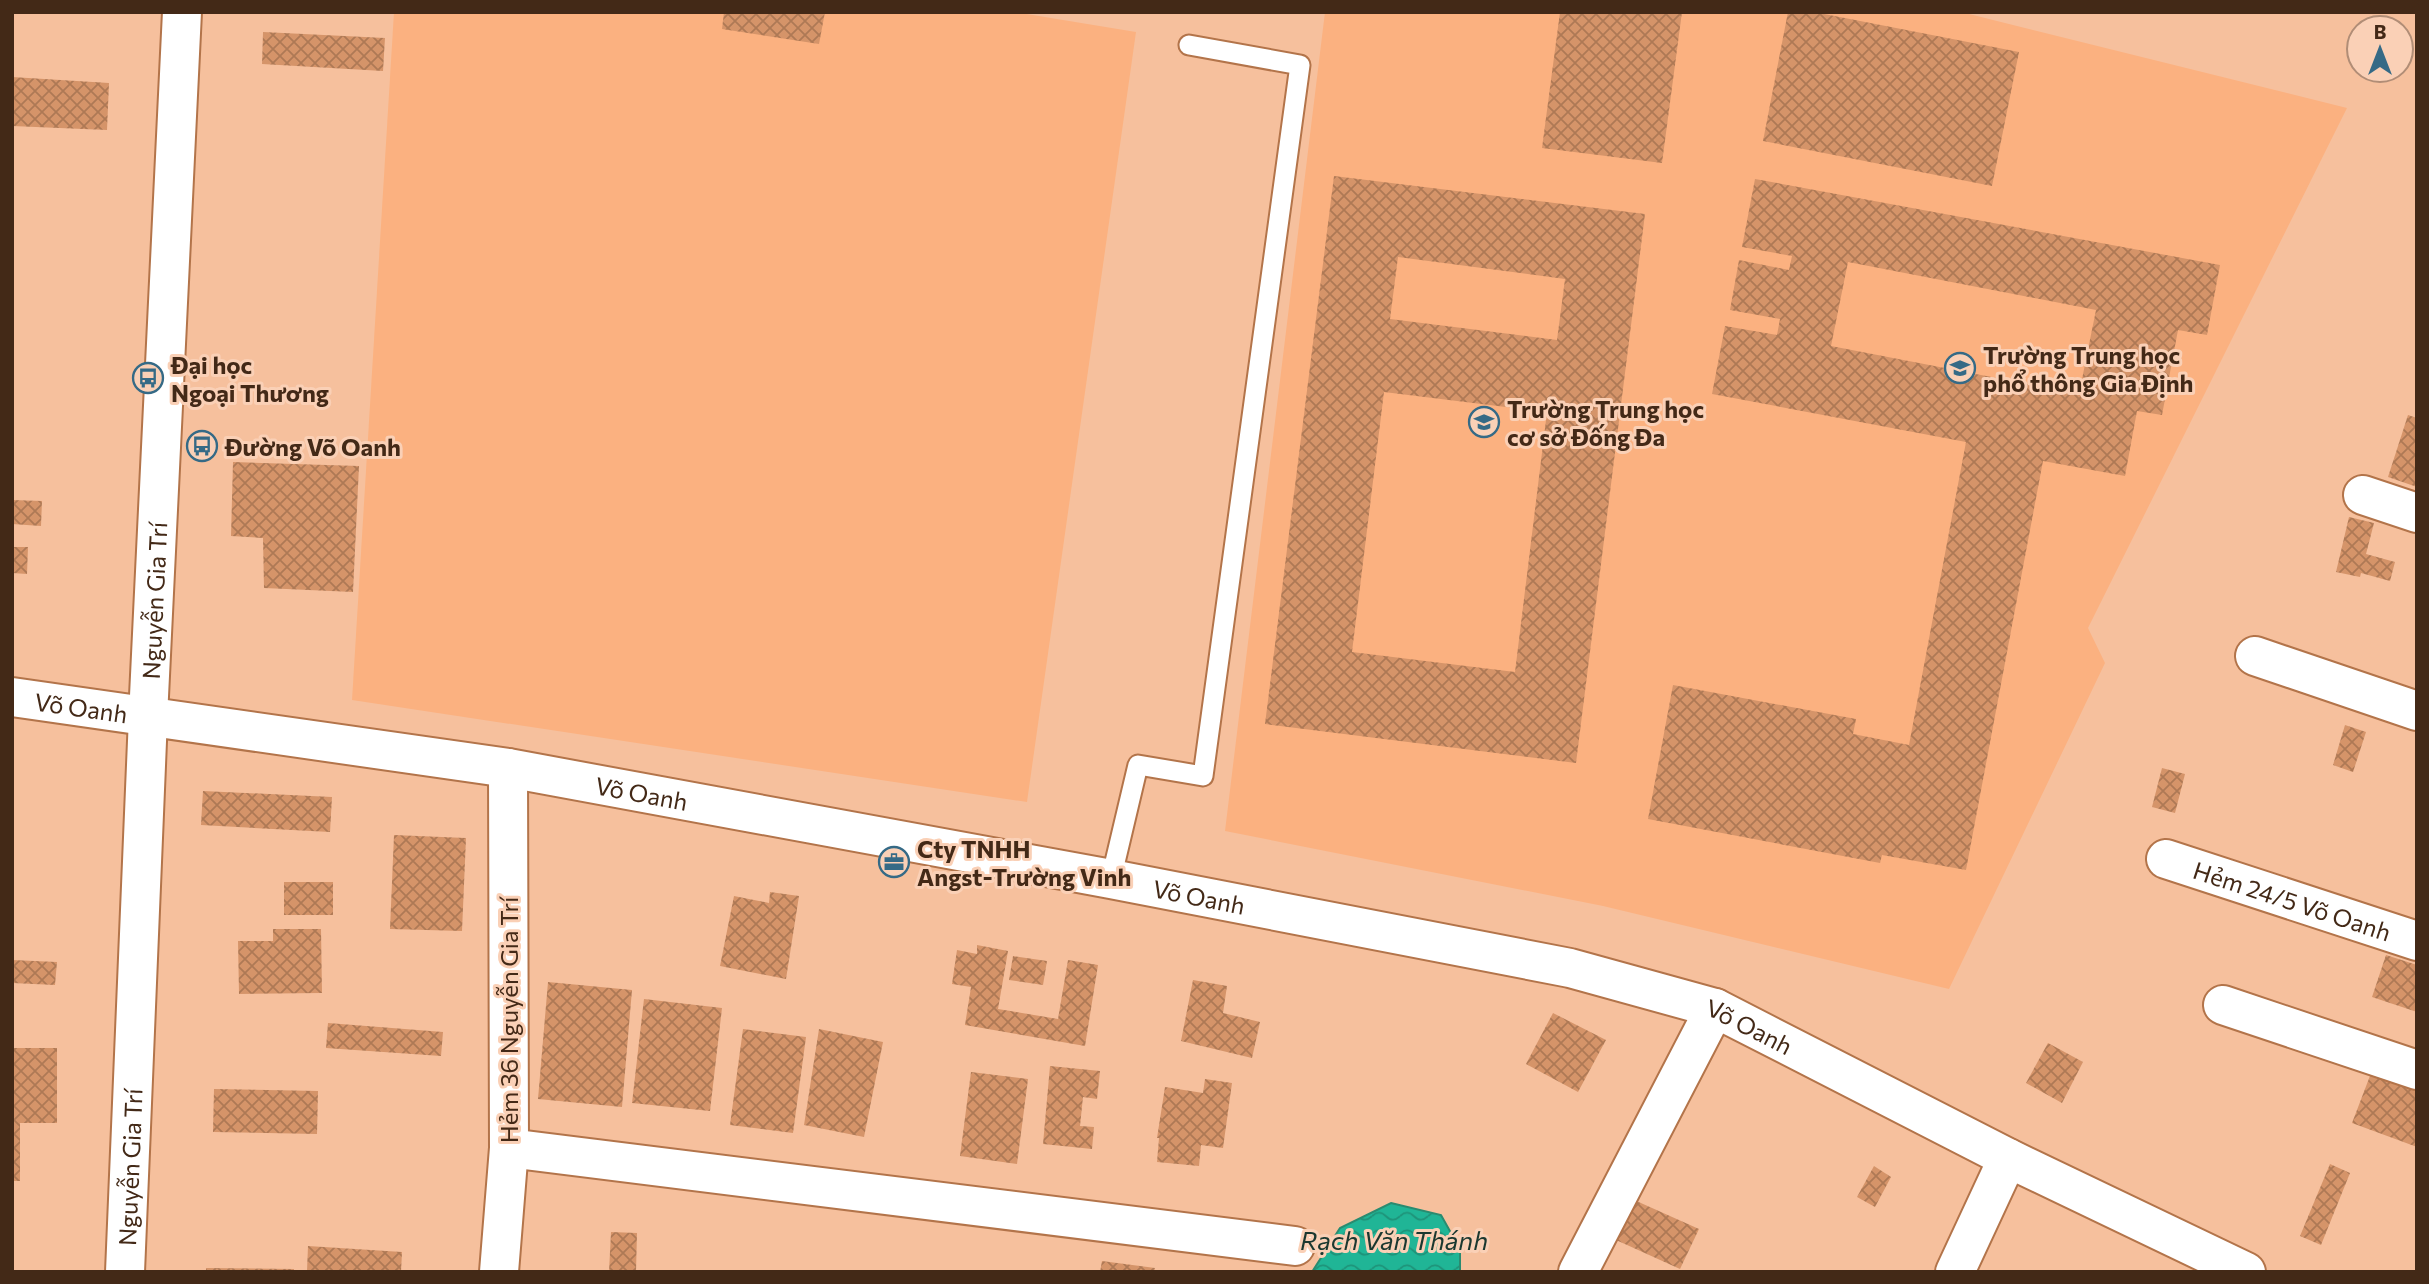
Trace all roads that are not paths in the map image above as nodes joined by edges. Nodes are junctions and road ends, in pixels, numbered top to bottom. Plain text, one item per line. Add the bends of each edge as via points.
1 (183, 12) edge
2 (1189, 45) dead end
3 (2363, 495) dead end
4 (2417, 513) edge
5 (2256, 656) dead end
6 (12, 697) edge
7 (2417, 711) edge
8 (148, 717) junction
9 (508, 768) junction
10 (2166, 859) dead end
11 (1111, 879) junction
12 (2417, 941) edge
13 (2223, 1004) dead end
14 (1715, 1008) junction
15 (2417, 1070) edge
16 (509, 1148) junction
17 (2008, 1158) junction
18 (1295, 1247) dead end
19 (1584, 1270) edge
20 (125, 1272) edge
21 (499, 1272) edge
22 (1955, 1272) edge
23 (2246, 1272) edge

1 - 8 street, Nguyễn Gia Trí
2 - 11 lane via 1300,65 1203,776 1138,765
3 - 4 street
5 - 7 street
6 - 8 street, Võ Oanh
8 - 9 street, Võ Oanh
8 - 20 street, Nguyễn Gia Trí
9 - 11 street, Võ Oanh
9 - 16 street, Hẻm 36 Nguyễn Gia Trí
10 - 12 street, Hẻm 24/5 Võ Oanh
11 - 14 street, Võ Oanh via 1570,968
13 - 15 street
14 - 17 street, Võ Oanh
14 - 19 street
16 - 18 street
16 - 21 street, Hẻm 36 Nguyễn Gia Trí
17 - 22 street
17 - 23 street, Võ Oanh

